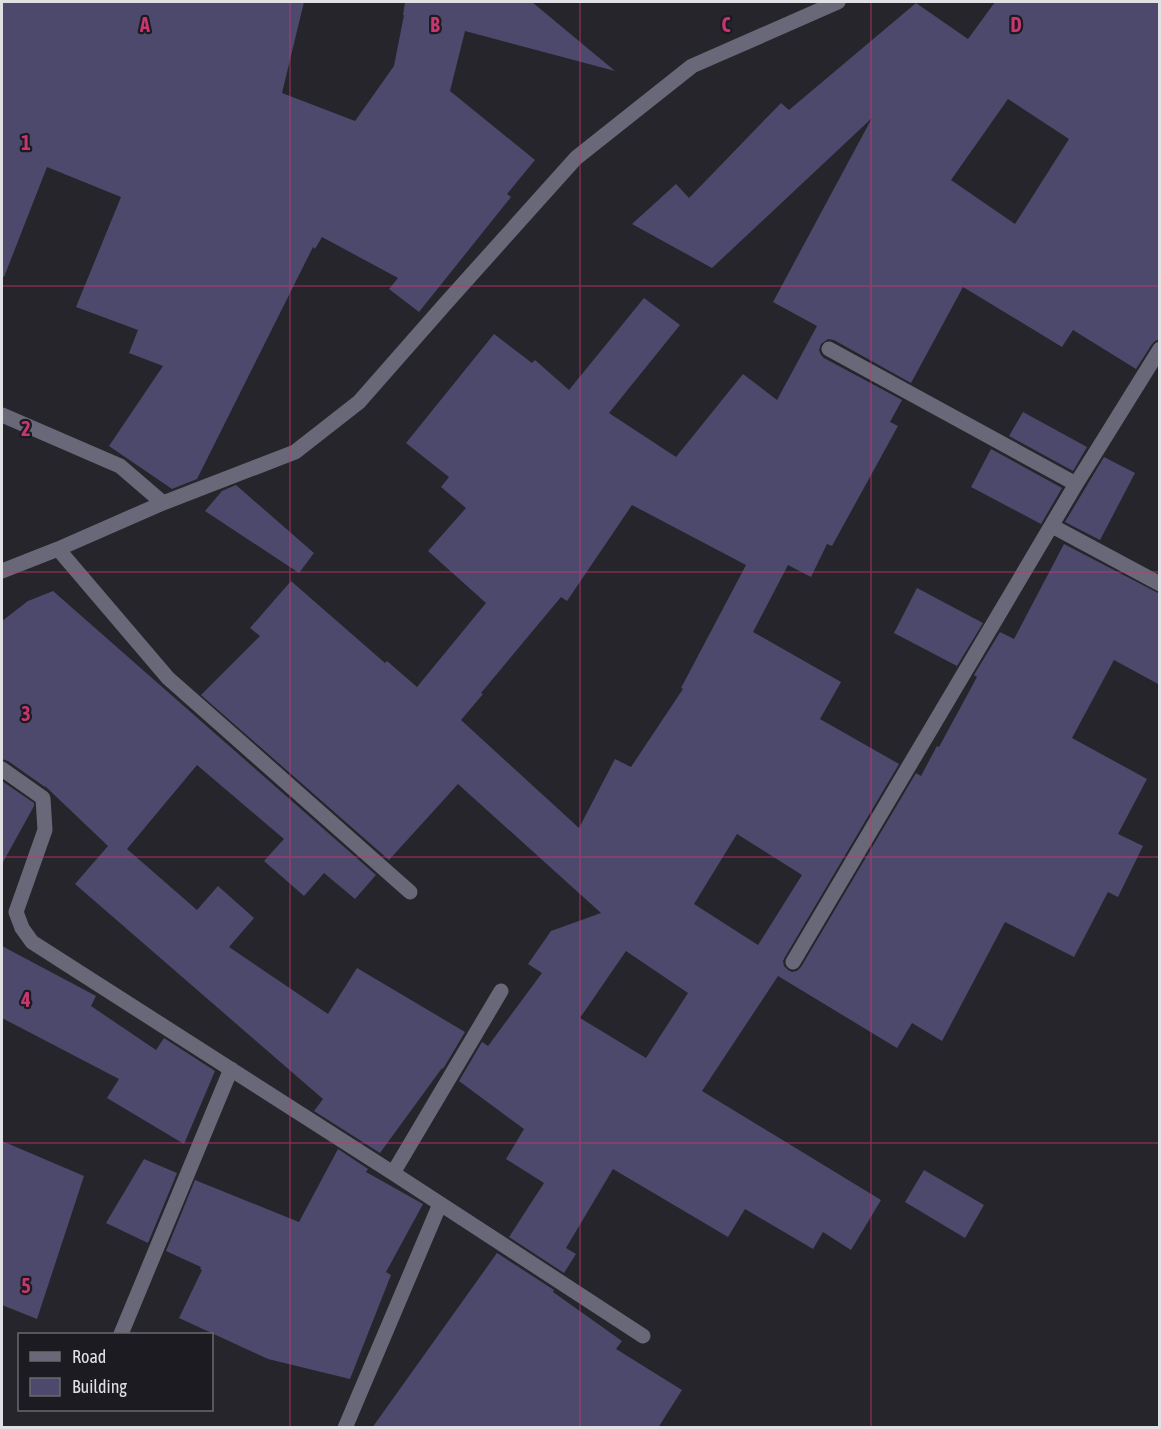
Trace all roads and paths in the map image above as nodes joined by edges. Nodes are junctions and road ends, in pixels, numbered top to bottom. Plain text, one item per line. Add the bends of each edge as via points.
1 (838, 2) edge
2 (829, 349) dead end
3 (1160, 349) edge
4 (2, 415) edge
5 (1076, 484) junction
6 (163, 503) junction
7 (1052, 526) junction
8 (58, 549) junction
9 (2, 571) edge
10 (1160, 584) edge
11 (2, 769) edge
12 (410, 892) dead end
13 (793, 962) dead end
14 (501, 991) dead end
15 (231, 1069) junction
16 (393, 1173) junction
17 (440, 1204) junction
18 (122, 1333) edge
19 (643, 1336) dead end
20 (345, 1428) edge

1 - 6 street via 692,66 576,158 359,402 295,453
2 - 5 street
3 - 5 street
4 - 6 street via 120,466
5 - 7 street
6 - 8 street
7 - 10 street
7 - 13 street
8 - 9 street
8 - 12 street via 168,678
11 - 15 street via 43,798 45,830 16,912 32,942
14 - 16 street
15 - 16 street
15 - 18 street
16 - 17 street
17 - 19 street
17 - 20 street

